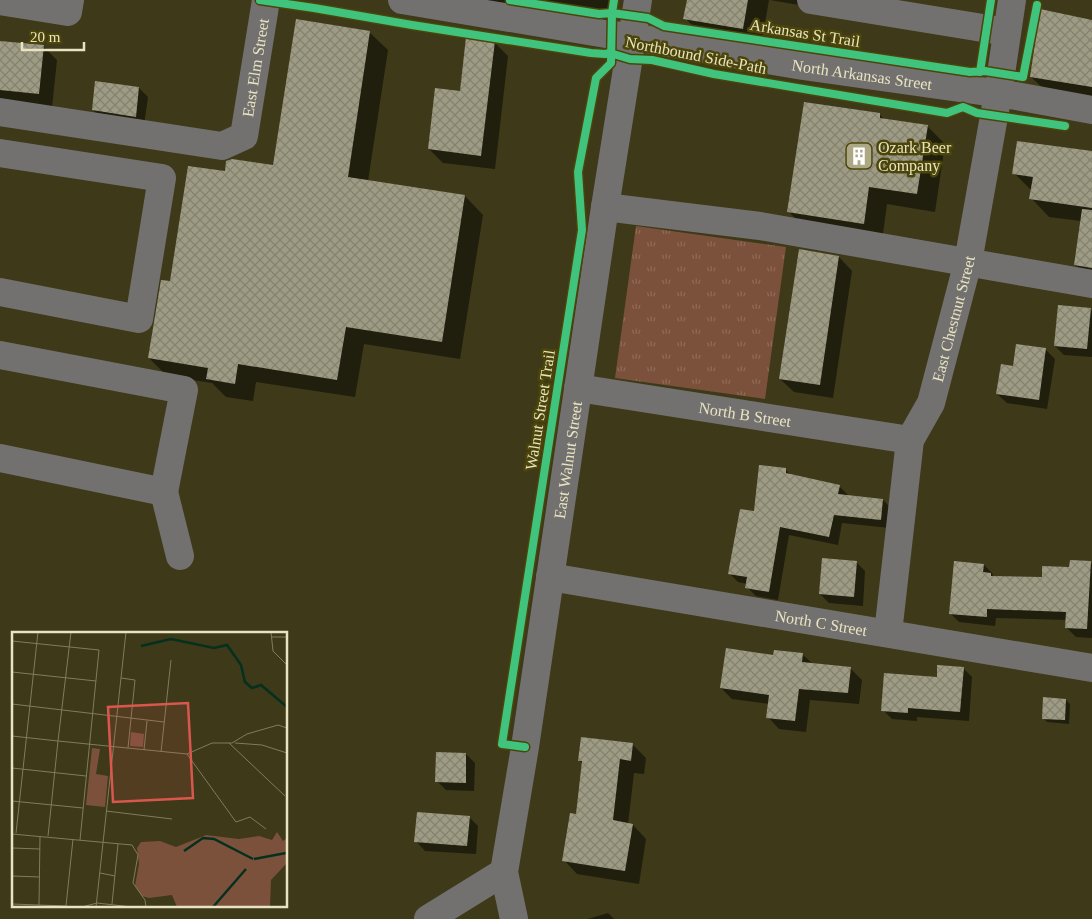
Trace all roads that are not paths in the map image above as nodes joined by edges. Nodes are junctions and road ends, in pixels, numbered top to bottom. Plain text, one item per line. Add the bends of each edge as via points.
1 (70, 0) edge
2 (266, 0) edge
3 (402, 0) edge
4 (638, 0) edge
5 (811, 0) edge
6 (1012, 0) edge
7 (0, 1) edge
8 (1007, 32) junction
9 (633, 37) junction
10 (998, 94) junction
11 (1092, 110) edge
12 (0, 112) edge
13 (0, 153) edge
14 (605, 207) junction
15 (968, 262) junction
16 (1092, 284) edge
17 (0, 292) edge
18 (0, 355) edge
19 (578, 388) junction
20 (910, 440) junction
21 (0, 458) edge
22 (164, 492) junction
23 (180, 556) dead end
24 (550, 577) junction
25 (888, 634) junction
26 (1092, 668) edge
27 (504, 872) junction
28 (428, 919) edge
29 (514, 919) edge

1 - 7 street via 68,12
2 - 12 street, East Elm Street via 244,136 222,146
3 - 9 street, North Arkansas Street
4 - 9 street, East Walnut Street
5 - 8 street
6 - 8 street, East Chestnut Street
8 - 10 street, East Chestnut Street
9 - 10 street, North Arkansas Street
9 - 14 street, East Walnut Street
10 - 11 street, North Arkansas Street
10 - 15 street, East Chestnut Street
13 - 17 street via 162,178 139,318
14 - 15 street via 760,226
14 - 19 street, East Walnut Street
15 - 16 street
15 - 20 street, East Chestnut Street via 931,403
18 - 22 street via 184,390
19 - 20 street, North B Street
19 - 24 street, East Walnut Street
20 - 25 street, East Chestnut Street
21 - 22 street
22 - 23 street
24 - 25 street, North C Street
24 - 27 street, East Walnut Street
25 - 26 street, North C Street
27 - 28 street
27 - 29 street, East Walnut Street

